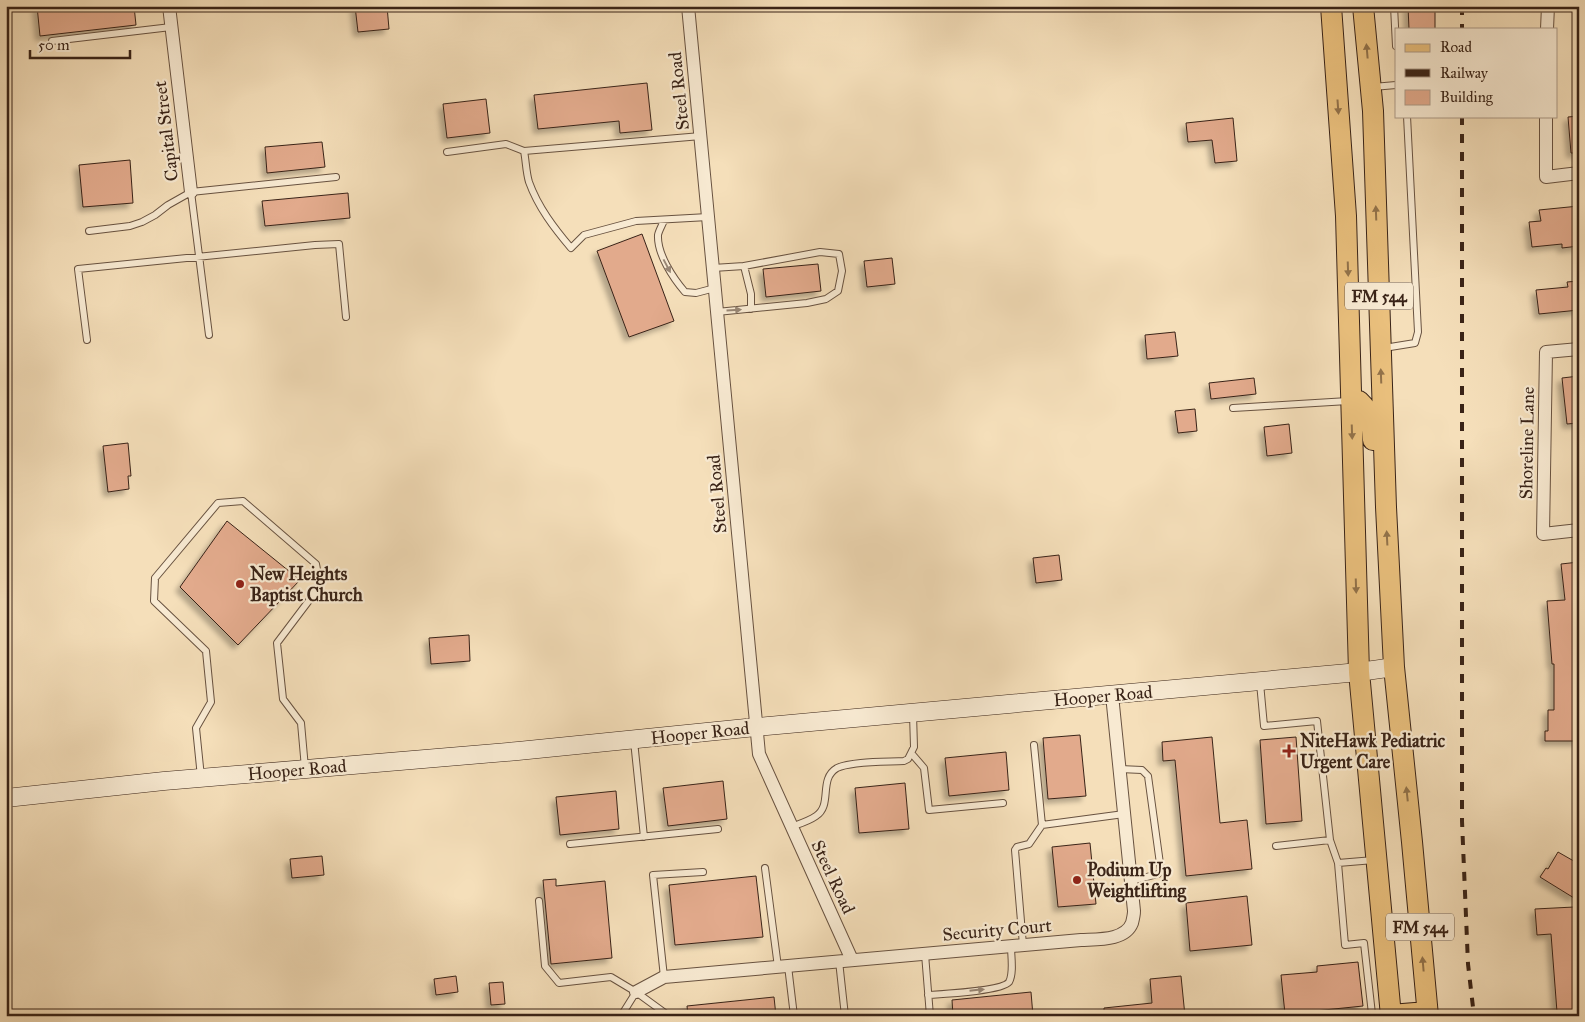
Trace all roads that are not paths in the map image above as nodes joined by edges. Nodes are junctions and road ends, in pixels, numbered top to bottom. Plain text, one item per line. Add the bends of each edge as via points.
1 (168, 6) edge
2 (688, 6) edge
3 (1331, 6) edge
4 (1363, 6) edge
5 (1394, 6) edge
6 (1548, 6) edge
7 (171, 27) junction
8 (1395, 28) edge
9 (1547, 28) edge
10 (52, 41) dead end
11 (1395, 86) edge
12 (1370, 87) junction
13 (1407, 118) edge
14 (1546, 118) edge
15 (701, 136) junction
16 (524, 151) junction
17 (447, 152) dead end
18 (1579, 173) edge
19 (336, 177) dead end
20 (191, 192) junction
21 (708, 218) junction
22 (664, 220) junction
23 (89, 232) dead end
24 (199, 256) junction
25 (744, 266) junction
26 (713, 268) junction
27 (715, 288) junction
28 (751, 309) junction
29 (717, 312) junction
30 (346, 317) dead end
31 (209, 334) dead end
32 (86, 340) dead end
33 (1380, 348) junction
34 (1579, 349) edge
35 (1351, 401) junction
36 (1233, 408) dead end
37 (1386, 507) junction
38 (1579, 530) edge
39 (1394, 667) junction
40 (1359, 672) junction
41 (1260, 681) junction
42 (1112, 695) junction
43 (913, 714) junction
44 (756, 727) junction
45 (634, 740) junction
46 (1034, 745) dead end
47 (912, 754) junction
48 (305, 769) junction
49 (1120, 769) junction
50 (201, 778) junction
51 (6, 798) edge
52 (1003, 803) dead end
53 (1124, 814) junction
54 (1042, 825) junction
55 (791, 827) junction
56 (718, 829) dead end
57 (644, 837) junction
58 (1330, 840) junction
59 (570, 844) dead end
60 (1276, 846) dead end
61 (1377, 859) junction
62 (1338, 863) junction
63 (765, 868) dead end
64 (703, 872) dead end
65 (1131, 880) junction
66 (539, 901) dead end
67 (1017, 946) junction
68 (925, 954) junction
69 (852, 960) junction
70 (839, 961) junction
71 (1377, 964) junction
72 (783, 966) junction
73 (664, 977) junction
74 (636, 992) junction
75 (928, 995) junction
76 (1428, 1014) edge
77 (1386, 1015) edge
78 (622, 1016) edge
79 (669, 1016) edge
80 (794, 1016) edge
81 (845, 1016) edge
82 (930, 1016) edge
83 (1357, 1016) edge

1 - 7 street, Capital Street
2 - 15 street, Steel Road
3 -> 35 main road, FM 544 / FM 544 via 1346,216
12 -> 4 main road, FM 544 / FM 544
5 - 8 lane
6 - 9 street
7 - 10 lane
7 - 20 street, Capital Street
11 - 12 lane
33 -> 12 main road, FM 544 / FM 544
13 - 33 lane via 1418,332 1415,343
14 - 18 street via 1546,177
15 - 16 lane
15 - 21 street, Steel Road
16 - 17 lane via 506,144
16 - 22 lane via 529,181 540,206 571,248 584,235 600,230
19 - 20 lane
20 - 23 lane via 142,222
20 - 24 lane
21 - 22 lane
21 - 26 street, Steel Road
22 -> 27 lane via 658,234 663,257 674,279 685,292
24 - 30 lane via 339,244
24 - 31 lane
24 - 32 lane via 78,270
25 - 26 lane
25 - 28 lane
25 - 28 lane via 820,252 839,254 842,271 838,291 826,299
26 - 27 street, Steel Road
27 - 29 street, Steel Road
29 -> 28 lane
29 - 44 street, Steel Road
37 -> 33 main road, FM 544 / FM 544
34 - 38 street, Shoreline Lane via 1546,352 1543,534
35 - 36 lane
35 - 37 main road via 1359,401 1364,406 1372,422 1375,480
35 -> 40 main road, FM 544 / FM 544
39 -> 37 main road, FM 544 / FM 544
39 - 40 street, Hooper Road
76 -> 39 main road, FM 544 / FM 544
40 - 41 street, Hooper Road
40 - 61 main road, FM 544 / FM 544
41 - 42 street, Hooper Road
41 - 58 lane via 1264,726 1317,721
42 - 43 street, Hooper Road
42 - 49 street, Security Court
43 - 44 street, Hooper Road
43 - 47 lane via 915,737
44 - 45 street, Hooper Road
44 - 55 street, Steel Road via 759,754
45 - 48 street, Hooper Road
45 - 57 lane
46 - 54 lane
47 - 52 lane via 924,768 929,810
47 - 55 lane via 904,761 849,765 837,769 828,780 823,808 818,816
48 - 50 street, Hooper Road
48 - 50 lane via 301,723 283,699 277,643 320,586 316,564 243,501 218,503 155,578 154,601 206,650 211,702 196,728
49 - 53 street, Security Court
49 - 65 lane via 1142,770 1148,776 1160,871
50 - 51 street, Hooper Road
53 - 54 lane
53 - 65 street, Security Court
54 - 67 lane via 1029,844 1015,850
55 - 69 street, Steel Road
56 - 57 lane
57 - 59 lane
58 - 60 lane
58 - 62 lane
61 - 62 lane
61 - 71 main road, FM 544 / FM 544
62 - 71 lane via 1345,945 1364,943
63 - 72 lane
64 - 73 lane via 653,875
65 - 67 street, Security Court via 1134,911 1132,924 1126,932 1115,936
66 - 74 lane via 545,966 559,983 611,977
67 - 68 street, Security Court
75 -> 67 lane via 993,989 1006,984 1010,981
68 - 69 street, Security Court
68 - 75 lane
69 - 70 street, Security Court
70 - 72 street, Security Court
70 - 81 lane
71 - 77 main road, FM 544 / FM 544
72 - 73 street, Security Court
72 - 80 lane
73 - 74 street, Security Court
74 - 78 lane
74 - 79 lane
75 - 82 lane
76 - 77 main road
77 - 83 lane

